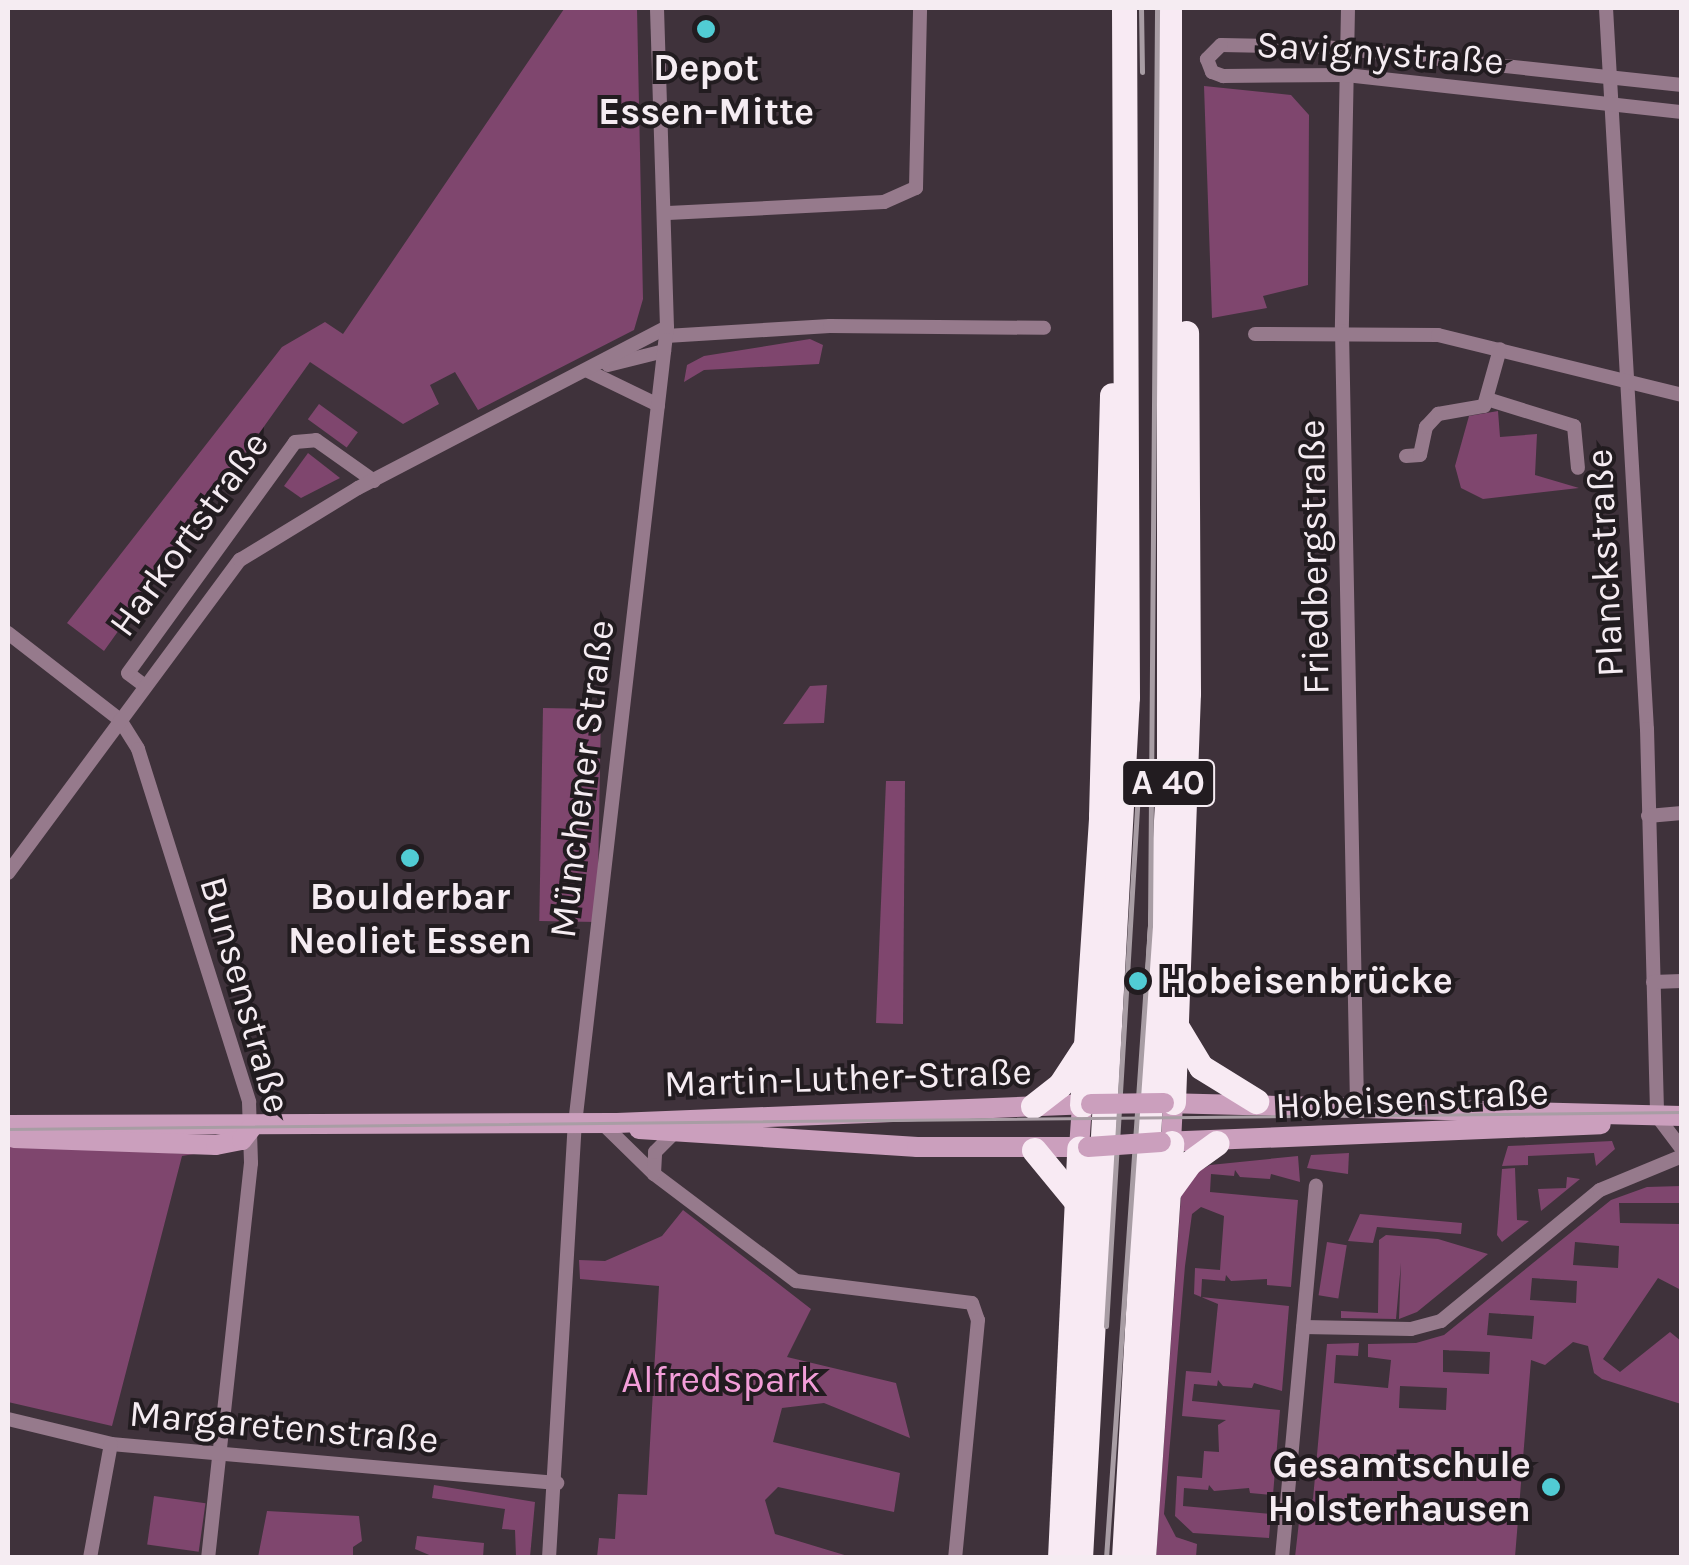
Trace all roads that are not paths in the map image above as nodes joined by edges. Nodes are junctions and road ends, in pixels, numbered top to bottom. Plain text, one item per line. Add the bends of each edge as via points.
1 (658, 8) edge
2 (920, 8) edge
3 (1124, 8) edge
4 (1169, 8) edge
5 (1348, 8) edge
6 (1606, 8) edge
7 (1346, 48) junction
8 (1346, 75) junction
9 (1609, 76) junction
10 (1682, 85) edge
11 (1611, 104) junction
12 (1682, 112) edge
13 (1170, 180) junction
14 (668, 213) junction
15 (1128, 292) junction
16 (1044, 328) dead end
17 (1342, 331) junction
18 (1255, 334) dead end
19 (666, 338) junction
20 (1500, 349) junction
21 (588, 370) junction
22 (1631, 382) junction
23 (1682, 394) edge
24 (1487, 399) junction
25 (658, 405) junction
26 (1406, 456) dead end
27 (1578, 468) dead end
28 (374, 481) junction
29 (8, 632) edge
30 (145, 686) junction
31 (120, 720) junction
32 (1682, 814) edge
33 (1648, 816) junction
34 (8, 873) edge
35 (1682, 981) edge
36 (1653, 982) junction
37 (1178, 1027) junction
38 (1088, 1043) junction
39 (1256, 1101) junction
40 (1169, 1102) junction
41 (1086, 1104) junction
42 (1357, 1105) junction
43 (1032, 1106) junction
44 (1656, 1116) junction
45 (1682, 1116) edge
46 (610, 1123) junction
47 (575, 1124) junction
48 (8, 1125) edge
49 (252, 1127) junction
50 (672, 1135) junction
51 (8, 1138) edge
52 (1166, 1142) junction
53 (1218, 1144) junction
54 (1084, 1148) junction
55 (1034, 1150) junction
56 (1682, 1152) edge
57 (654, 1174) junction
58 (1316, 1186) dead end
59 (1166, 1195) junction
60 (1076, 1201) junction
61 (1303, 1327) junction
62 (8, 1419) edge
63 (111, 1444) junction
64 (224, 1452) junction
65 (557, 1483) junction
66 (90, 1558) edge
67 (208, 1558) edge
68 (549, 1558) edge
69 (955, 1558) edge
70 (1060, 1558) edge
71 (1080, 1558) edge
72 (1124, 1558) edge
73 (1143, 1558) edge
74 (1282, 1558) edge

1 - 14 street, Münchener Straße
2 - 14 street via 921,174 905,197
3 - 15 highway, A 40
4 - 13 highway, A 40
5 - 7 street, Friedbergstraße
6 - 9 street, Planckstraße
7 - 8 street, Friedbergstraße
7 - 8 street, Savignystraße via 1221,45 1207,59 1212,72 1223,76
7 - 9 street, Savignystraße
8 - 11 street, Savignystraße
8 - 17 street, Friedbergstraße
9 - 10 street, Savignystraße
9 - 11 street, Planckstraße
11 - 12 street, Savignystraße
11 - 22 street, Planckstraße
13 - 37 highway via 1184,277 1188,386
13 - 72 highway, A 40 via 1164,926
14 - 19 street, Münchener Straße
15 - 38 highway via 1114,374 1105,506 1102,816
15 - 71 highway, A 40 via 1122,850
16 - 19 street, Harkortstraße via 830,326
17 - 18 street
17 - 20 street via 1438,335
17 - 42 street, Friedbergstraße
19 - 21 street, Harkortstraße
19 - 21 street, Harkortstraße
19 - 25 street, Münchener Straße
20 - 22 street
20 - 24 street
21 - 25 street
21 - 28 street, Harkortstraße
22 - 23 street
22 - 33 street, Planckstraße
24 - 26 street via 1479,409 1438,414 1426,427 1420,455
24 - 27 street via 1574,426
25 - 47 street, Münchener Straße
28 - 30 street, Harkortstraße via 270,536 240,560
28 - 30 street, Harkortstraße via 316,440 295,442 128,673
29 - 31 street, Bunsenstraße
30 - 31 street, Harkortstraße
31 - 34 street, Harkortstraße
31 - 49 street, Bunsenstraße via 138,749 242,1076
32 - 33 street
33 - 36 street, Planckstraße
35 - 36 street
36 - 44 street, Planckstraße
37 - 39 highway via 1202,1067
37 - 40 highway
38 - 41 highway
38 - 43 highway via 1060,1085
39 - 40 main road, Hobeisenstraße
39 - 42 main road, Hobeisenstraße
40 - 41 main road, Martin-Luther-Straße, bridge
40 - 52 main road
41 - 43 main road, Martin-Luther-Straße
41 - 54 main road, Martin-Luther-Straße
42 - 44 main road, Hobeisenstraße
43 - 46 main road, Martin-Luther-Straße
44 - 45 main road, Hobeisenstraße
44 - 53 main road, Hobeisenstraße
44 - 56 street
46 - 47 main road, Martin-Luther-Straße
46 - 50 main road, Martin-Luther-Straße
46 - 57 street
47 - 49 main road, Martin-Luther-Straße
47 - 65 street, Münchener Straße
48 - 49 main road, Martin-Luther-Straße via 225,1121
49 - 51 main road, Martin-Luther-Straße via 242,1140 216,1145
49 - 64 street, Bunsenstraße
50 - 55 main road, Martin-Luther-Straße
50 - 57 street via 655,1152
52 - 53 main road, Hobeisenstraße
52 - 54 main road, Martin-Luther-Straße, bridge
52 - 59 highway
53 - 59 highway via 1189,1163
54 - 55 main road, Martin-Luther-Straße
54 - 60 highway
55 - 60 highway
56 - 61 street via 1600,1190 1440,1321 1412,1329
57 - 69 street via 796,1281 963,1298 978,1311
58 - 61 street
59 - 73 highway
60 - 70 highway
61 - 74 street
62 - 63 street, Margaretenstraße
63 - 64 street, Margaretenstraße
63 - 66 street
64 - 65 street, Margaretenstraße
64 - 67 street, Bunsenstraße
65 - 68 street, Münchener Straße

